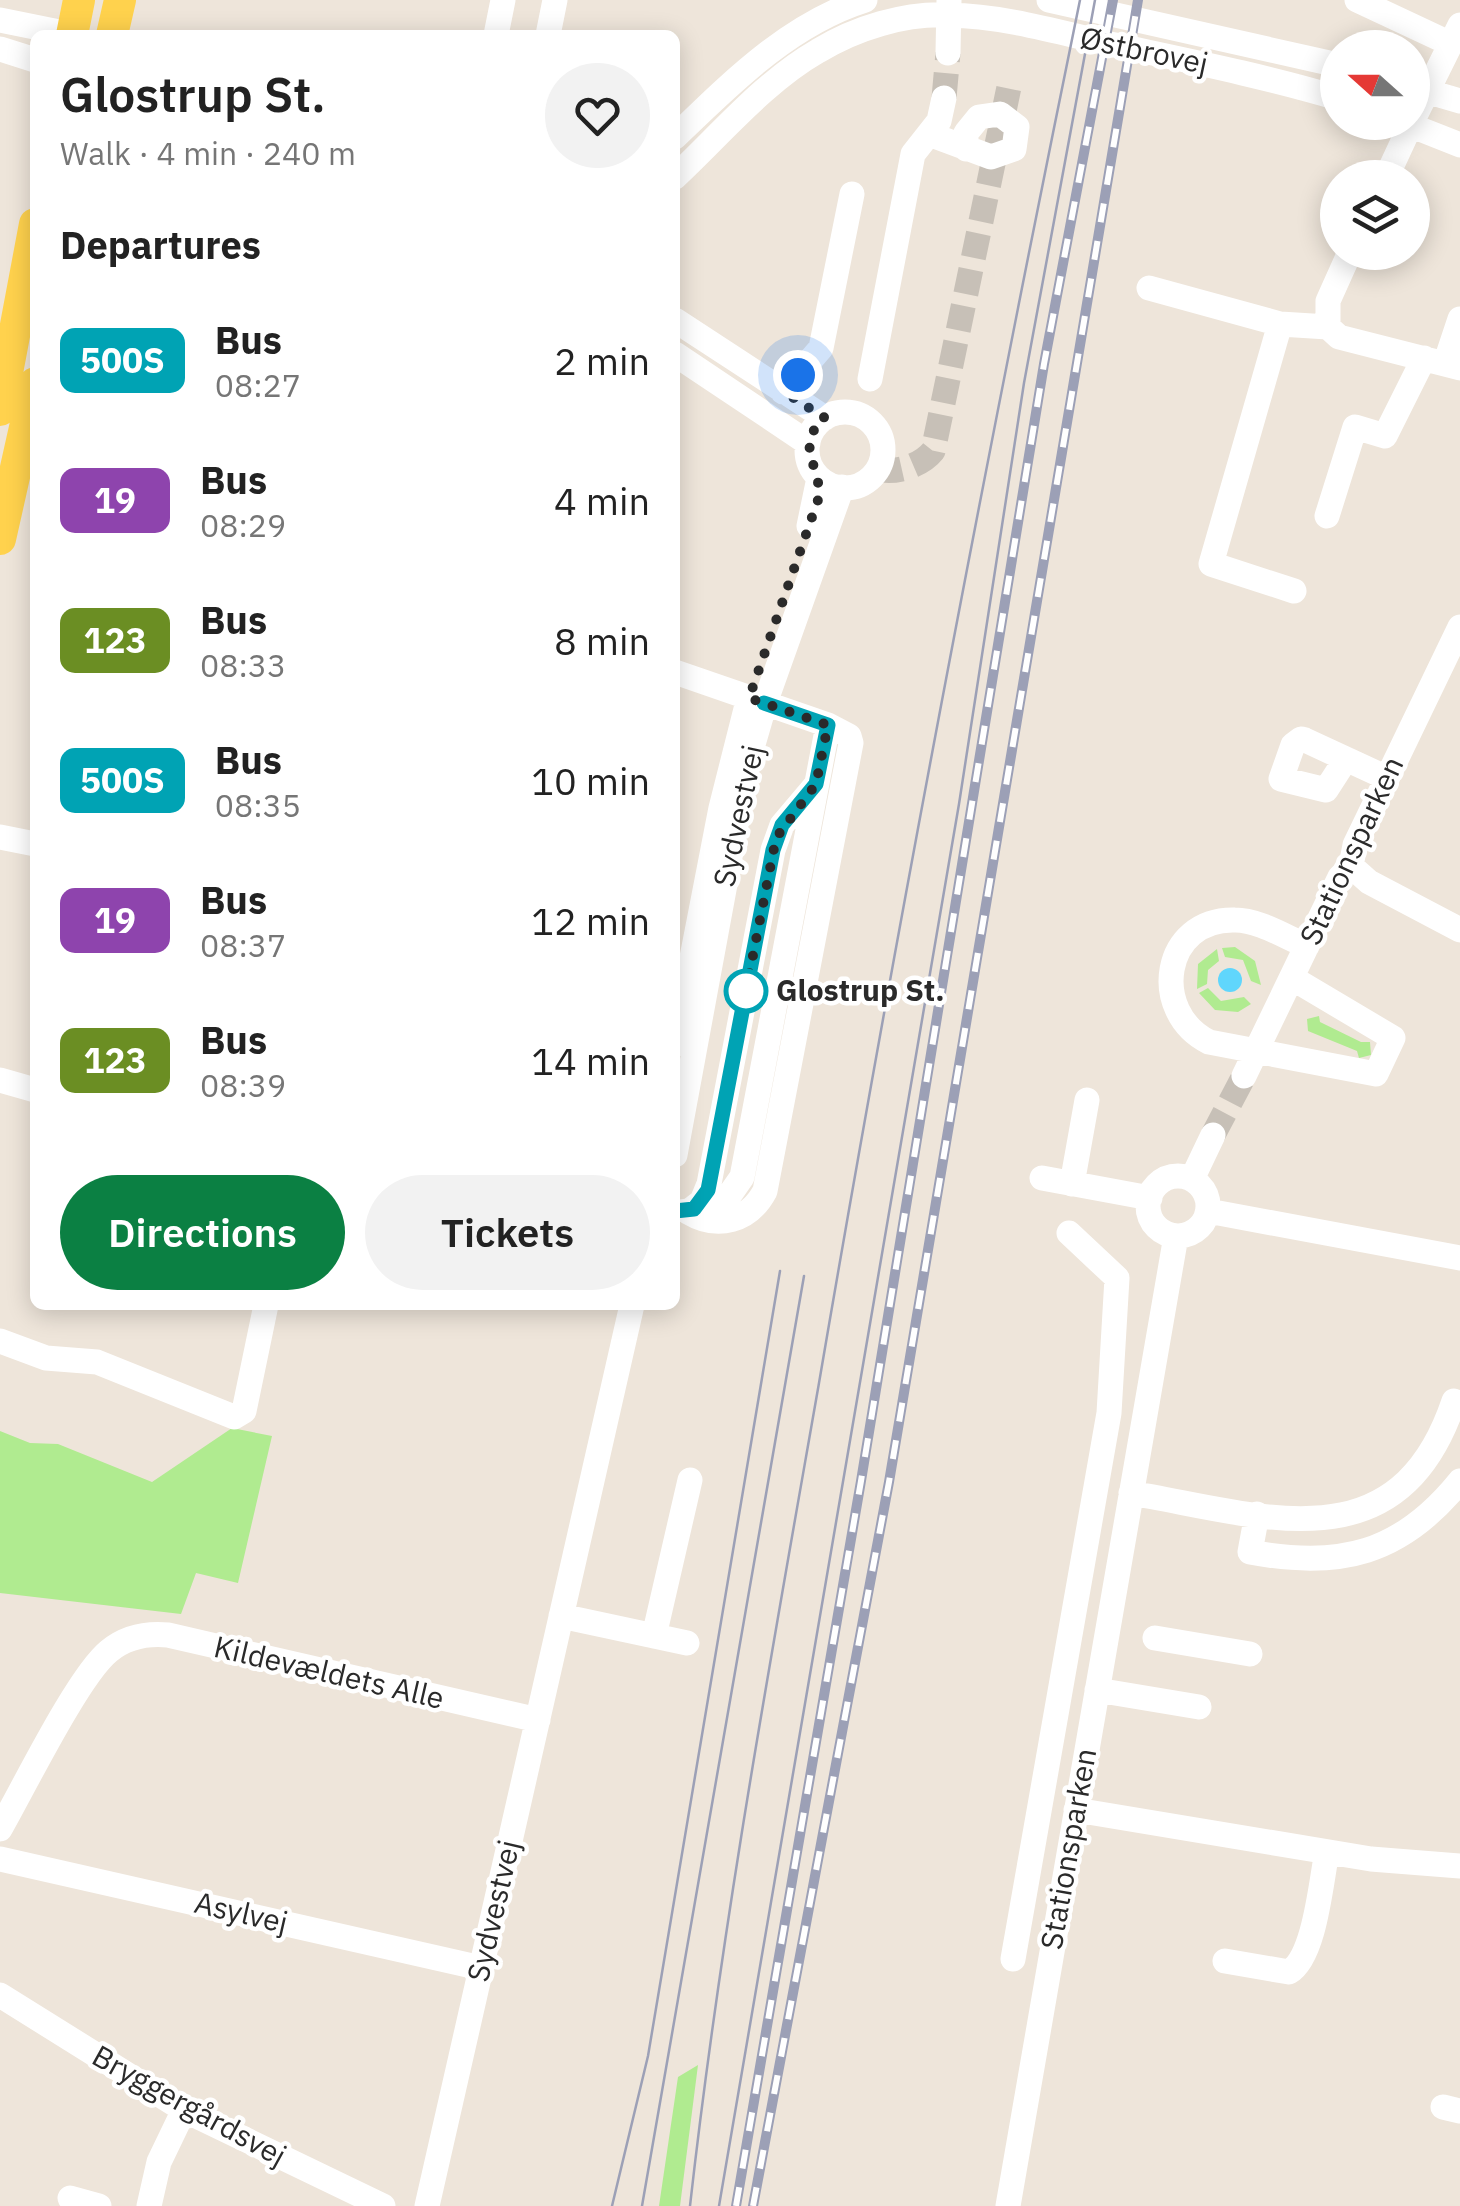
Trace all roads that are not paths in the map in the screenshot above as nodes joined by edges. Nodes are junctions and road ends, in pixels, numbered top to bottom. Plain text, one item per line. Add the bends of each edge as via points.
1 (80, 0) edge
2 (120, 0) edge
3 (504, 0) edge
4 (556, 0) edge
5 (865, 0) edge
6 (1049, 0) edge
7 (1357, 0) edge
8 (949, 7) edge
9 (0, 20) edge
10 (49, 30) edge
11 (74, 30) edge
12 (113, 30) edge
13 (497, 30) edge
14 (549, 30) edge
15 (1455, 34) edge
16 (0, 49) edge
17 (948, 52) tunnel mouth
18 (30, 58) edge
19 (1320, 62) edge
20 (1430, 85) edge
21 (1430, 92) edge
22 (1320, 93) edge
23 (944, 98) tunnel mouth
24 (1460, 101) edge
25 (680, 132) edge
26 (1430, 133) edge
27 (929, 134) junction
28 (1458, 144) edge
29 (966, 149) dead end
30 (680, 172) edge
31 (852, 194) dead end
32 (30, 251) edge
33 (1342, 270) edge
34 (1148, 288) dead end
35 (1460, 320) edge
36 (680, 323) edge
37 (1280, 324) junction
38 (1328, 327) junction
39 (680, 357) edge
40 (1443, 364) edge
41 (870, 379) dead end
42 (784, 392) junction
43 (0, 410) edge
44 (825, 418) junction
45 (30, 428) edge
46 (808, 442) junction
47 (25, 474) edge
48 (831, 482) junction
49 (1327, 516) dead end
50 (0, 539) edge
51 (1294, 591) dead end
52 (1460, 626) edge
53 (680, 674) edge
54 (757, 700) junction
55 (828, 725) junction
56 (1346, 760) dead end
57 (1386, 778) junction
58 (0, 837) edge
59 (30, 843) edge
60 (1351, 866) junction
61 (1460, 930) edge
62 (1307, 946) junction
63 (1292, 978) junction
64 (680, 1020) edge
65 (1257, 1051) junction
66 (1244, 1076) tunnel mouth
67 (0, 1080) edge
68 (30, 1089) edge
69 (1088, 1100) dead end
70 (680, 1129) edge
71 (1214, 1135) tunnel mouth
72 (1042, 1178) dead end
73 (1192, 1180) junction
74 (1072, 1184) junction
75 (1150, 1198) junction
76 (682, 1212) edge
77 (1208, 1212) junction
78 (1068, 1234) dead end
79 (1176, 1236) junction
80 (1460, 1258) edge
81 (265, 1310) edge
82 (631, 1310) edge
83 (0, 1341) edge
84 (1454, 1401) dead end
85 (1429, 1457) junction
86 (1460, 1478) edge
87 (690, 1480) dead end
88 (1131, 1492) junction
89 (1256, 1514) junction
90 (1340, 1518) junction
91 (1351, 1556) junction
92 (562, 1616) junction
93 (654, 1636) junction
94 (1155, 1638) dead end
95 (687, 1642) dead end
96 (1250, 1654) dead end
97 (1096, 1690) junction
98 (1199, 1707) dead end
99 (538, 1720) junction
100 (6, 1804) edge
101 (1076, 1810) junction
102 (0, 1830) edge
103 (1327, 1852) junction
104 (0, 1859) edge
105 (1460, 1866) edge
106 (1013, 1959) dead end
107 (1224, 1961) dead end
108 (481, 1968) junction
109 (0, 1995) edge
110 (184, 2110) junction
111 (70, 2198) dead end
112 (99, 2206) edge
113 (148, 2206) edge
114 (384, 2206) edge
115 (427, 2206) edge
116 (1008, 2206) edge

1 - 11 main road
2 - 12 main road
3 - 13 street
4 - 14 street
5 - 25 street via 796,32
6 - 19 street, Østbrovej
7 - 15 street
8 - 17 street
8 - 22 street, Østbrovej
8 - 30 street, Østbrovej via 816,52
9 - 10 street
15 - 20 street
16 - 18 street
21 - 24 street
23 - 27 street
26 - 28 street
27 - 29 street via 947,143 991,157 997,157 1014,149 1017,127 1000,114 979,117 966,133
27 - 41 street via 913,154
31 - 42 street via 821,348
32 - 43 main road
33 - 38 street via 1328,301
34 - 37 street
35 - 40 street
36 - 42 street
37 - 38 street
37 - 51 street via 1212,564
38 - 40 street via 1340,338
39 - 46 street
40 - 49 street via 1385,436 1355,427
42 - 44 street
44 - 46 street
44 - 48 street via 840,412 864,417 882,444 875,472 862,483
45 - 47 main road
46 - 48 street via 809,462
47 - 50 main road
48 - 54 street, Sydvestvej via 817,504
52 - 57 street, Stationsparken
53 - 54 street
54 - 55 street
54 - 64 street, Sydvestvej via 721,808
54 - 70 street, Sydvestvej
55 - 76 street via 742,1176 726,1200 705,1211
55 - 76 street via 849,736 851,751 765,1191 738,1218 704,1220
56 - 57 street
57 - 60 street, Stationsparken
58 - 59 street
60 - 61 street
60 - 62 street, Stationsparken
62 - 63 street, Stationsparken
62 - 65 street via 1243,920 1218,921 1186,939 1173,960 1170,997 1188,1029 1210,1042
63 - 65 street, Stationsparken
63 - 65 street via 1392,1038 1376,1074
65 - 66 street, Stationsparken
67 - 68 street
69 - 74 street
71 - 73 street
72 - 74 street
73 - 75 street via 1171,1177
73 - 77 street via 1205,1193
74 - 75 street
75 - 79 street via 1157,1227
77 - 79 street via 1196,1230
77 - 80 street
78 - 106 street via 1117,1278 1109,1413
79 - 88 street, Stationsparken
81 - 83 street via 244,1410 234,1417 97,1362 46,1358
82 - 92 street, Sydvestvej
84 - 85 street
85 - 86 street
85 - 90 street via 1374,1505
86 - 91 street via 1414,1528
87 - 93 street
88 - 89 street
88 - 97 street, Stationsparken
89 - 90 street via 1298,1522
89 - 91 street via 1250,1552 1300,1562
90 - 91 street
92 - 93 street
92 - 99 street, Sydvestvej
93 - 95 street
94 - 96 street
97 - 98 street
97 - 101 street, Stationsparken
99 - 100 street, Kildevældets Alle via 168,1635 138,1636 96,1664
99 - 108 street, Sydvestvej
100 - 102 street
101 - 103 street
101 - 116 street, Stationsparken
103 - 105 street
103 - 107 street via 1310,1940 1297,1967 1288,1972
104 - 108 street, Asylvej
108 - 115 street, Sydvestvej
109 - 110 street, Bryggergårdsvej
110 - 113 street via 159,2162
110 - 114 street, Bryggergårdsvej
111 - 112 street

